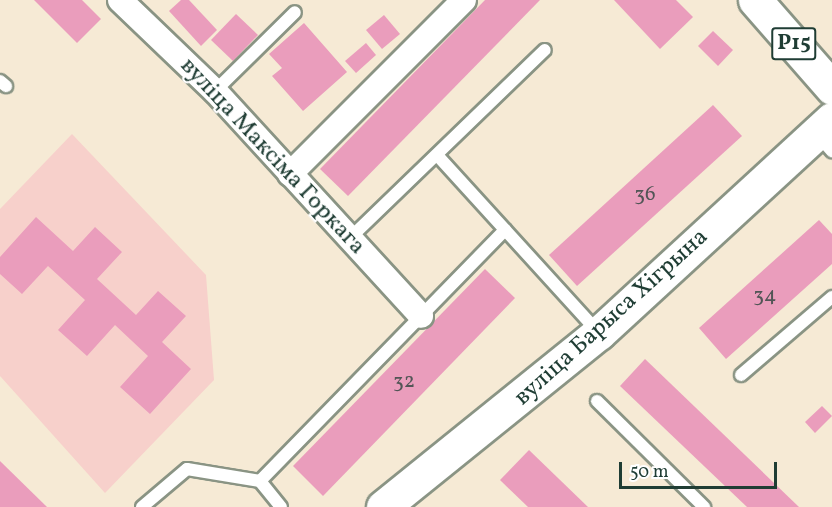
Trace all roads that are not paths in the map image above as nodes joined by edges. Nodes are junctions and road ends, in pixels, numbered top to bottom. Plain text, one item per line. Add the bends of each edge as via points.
1 (120, 0) edge
2 (464, 0) edge
3 (762, 3) edge
4 (295, 12) dead end
5 (545, 50) dead end
6 (832, 88) edge
7 (214, 91) junction
8 (827, 134) edge
9 (437, 155) junction
10 (290, 174) junction
11 (505, 230) junction
12 (349, 238) junction
13 (832, 297) edge
14 (421, 316) junction
15 (599, 333) junction
16 (741, 375) dead end
17 (597, 401) dead end
18 (260, 481) junction
19 (142, 507) edge
20 (281, 507) edge
21 (383, 507) edge
22 (704, 507) edge

1 - 7 street, вуліца Максіма Горкага
2 - 10 street
3 - 6 street, Р15
4 - 7 lane
5 - 9 lane
7 - 10 street, вуліца Максіма Горкага
8 - 15 street, вуліца Барыса Хігрына
9 - 11 lane
9 - 12 lane
10 - 12 street, вуліца Максіма Горкага
11 - 14 lane
11 - 15 lane
12 - 14 street, вуліца Максіма Горкага
13 - 16 lane
14 - 18 lane
15 - 21 street, вуліца Барыса Хігрына
17 - 22 lane
18 - 19 lane via 187,469
18 - 20 lane

